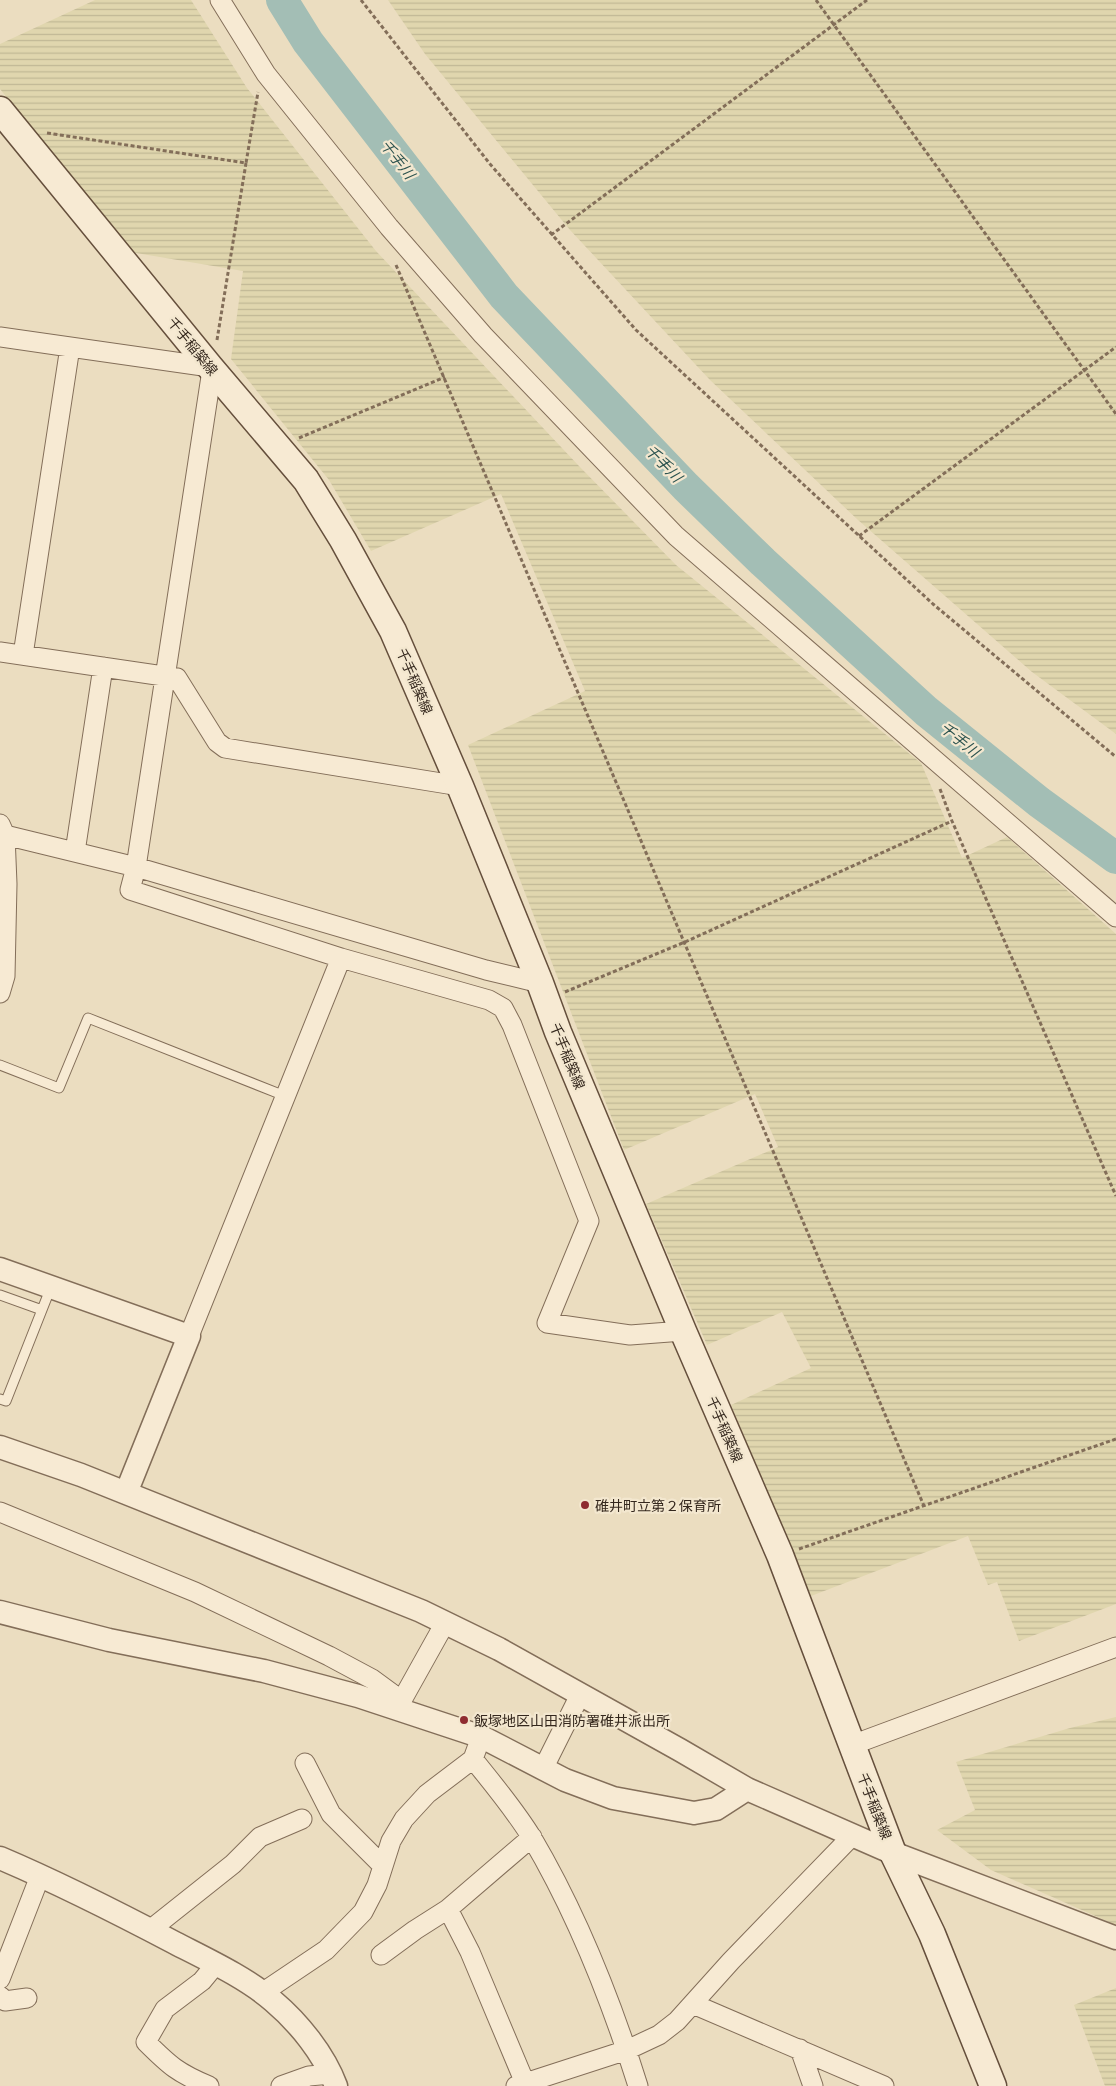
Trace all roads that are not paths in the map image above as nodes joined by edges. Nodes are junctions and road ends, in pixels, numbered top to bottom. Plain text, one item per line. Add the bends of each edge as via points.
1 (220, 0) edge
2 (7, 119) edge
3 (0, 336) edge
4 (70, 347) junction
5 (211, 368) junction
6 (0, 652) edge
7 (23, 655) junction
8 (103, 667) junction
9 (166, 677) junction
10 (460, 786) junction
11 (2, 829) edge
12 (75, 852) junction
13 (136, 867) junction
14 (4, 884) edge
15 (1116, 917) edge
16 (341, 958) junction
17 (1, 987) edge
18 (543, 991) junction
19 (0, 1065) edge
20 (285, 1096) junction
21 (0, 1269) edge
22 (51, 1286) junction
23 (0, 1294) edge
24 (42, 1310) junction
25 (683, 1331) junction
26 (189, 1336) junction
27 (0, 1399) edge
28 (0, 1447) edge
29 (126, 1493) junction
30 (0, 1512) edge
31 (0, 1612) edge
32 (445, 1623) junction
33 (1116, 1647) edge
34 (580, 1695) junction
35 (400, 1705) junction
36 (482, 1737) junction
37 (852, 1745) junction
38 (473, 1759) junction
39 (306, 1763) dead end
40 (543, 1769) junction
41 (747, 1789) junction
42 (302, 1819) dead end
43 (852, 1836) junction
44 (532, 1837) junction
45 (893, 1853) junction
46 (0, 1858) edge
47 (383, 1866) junction
48 (40, 1876) junction
49 (448, 1909) junction
50 (150, 1930) junction
51 (1116, 1938) edge
52 (382, 1955) dead end
53 (216, 1964) junction
54 (0, 1979) edge
55 (262, 1994) junction
56 (0, 1996) edge
57 (27, 1998) dead end
58 (693, 2004) junction
59 (627, 2050) junction
60 (800, 2050) junction
61 (169, 2066) junction
62 (333, 2080) edge
63 (520, 2084) edge
64 (183, 2086) edge
65 (209, 2086) edge
66 (281, 2086) edge
67 (638, 2086) edge
68 (813, 2086) edge
69 (884, 2086) edge
70 (993, 2086) edge

1 - 15 street via 262,67 389,227 483,335 676,536
2 - 5 main road, 千手稲築線
3 - 4 street
4 - 5 street
4 - 7 street
5 - 9 street
5 - 10 main road, 千手稲築線 via 306,480 343,540 393,631
6 - 7 street
7 - 8 street
8 - 9 street
8 - 12 street
9 - 10 street via 177,678 217,742 225,748
9 - 13 street
10 - 18 main road, 千手稲築線
11 - 12 street
11 - 14 street
12 - 13 street
13 - 16 street via 130,890
13 - 18 street via 486,970
14 - 17 street via 5,976
16 - 20 street
16 - 25 street via 488,1000 503,1008 589,1221 547,1323 630,1335
18 - 25 main road, 千手稲築線
19 - 20 lane via 59,1088 88,1018
20 - 26 street
21 - 22 street
22 - 24 lane
22 - 26 street
23 - 24 lane
24 - 27 lane via 6,1401
25 - 37 main road, 千手稲築線 via 780,1555
26 - 29 street
28 - 29 street
29 - 32 street
30 - 35 street via 195,1592 372,1679
31 - 35 street via 109,1640 264,1671
32 - 34 street
32 - 35 street
33 - 37 street
34 - 40 street
34 - 41 street
35 - 36 street
36 - 38 street
36 - 40 street
37 - 45 main road, 千手稲築線
38 - 44 street
38 - 47 street via 427,1794 404,1819 391,1841
39 - 47 street via 331,1814
40 - 41 street via 613,1798 694,1813 716,1809
41 - 43 street
42 - 50 street via 260,1837 233,1864
43 - 45 street
43 - 58 street
44 - 49 street
44 - 59 street via 582,1933
45 - 51 street
45 - 70 main road, 千手稲築線 via 932,1934
46 - 48 street
47 - 55 street via 363,1912 344,1934
48 - 50 street
48 - 54 street
49 - 52 street
49 - 63 street via 470,1952
50 - 53 street
53 - 55 street
53 - 61 street via 202,1981 165,2009 146,2042
55 - 62 street via 273,2000 303,2032
56 - 57 street via 5,2001
58 - 59 street via 659,2035
58 - 60 street
59 - 63 street
59 - 67 street
60 - 68 street
60 - 69 street
61 - 64 street
61 - 65 street
62 - 66 street via 309,2076

